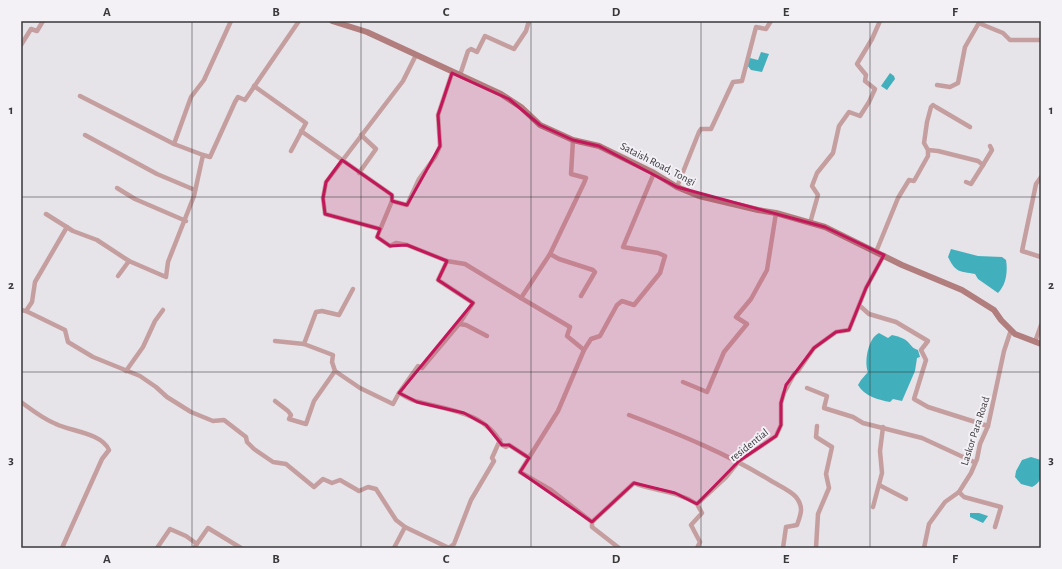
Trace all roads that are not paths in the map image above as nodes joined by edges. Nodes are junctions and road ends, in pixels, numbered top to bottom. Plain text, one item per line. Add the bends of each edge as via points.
1 (43, 21) edge
2 (231, 21) edge
3 (299, 21) edge
4 (332, 21) edge
5 (529, 21) edge
6 (771, 21) edge
7 (880, 21) edge
8 (980, 21) edge
9 (1041, 40) edge
10 (21, 45) edge
11 (416, 55) junction
12 (452, 73) junction
13 (460, 75) junction
14 (937, 85) dead end
15 (254, 86) junction
16 (80, 96) dead end
17 (970, 127) dead end
18 (302, 131) junction
19 (84, 135) dead end
20 (361, 135) junction
21 (573, 140) junction
22 (174, 144) junction
23 (990, 146) dead end
24 (928, 150) junction
25 (291, 151) dead end
26 (203, 155) junction
27 (342, 160) junction
28 (983, 165) junction
29 (654, 172) junction
30 (359, 173) junction
31 (1041, 177) edge
32 (966, 182) dead end
33 (677, 187) junction
34 (117, 188) dead end
35 (196, 190) junction
36 (392, 200) junction
37 (776, 213) junction
38 (46, 214) dead end
39 (186, 221) junction
40 (810, 223) junction
41 (67, 227) junction
42 (380, 229) junction
43 (876, 252) junction
44 (550, 254) junction
45 (884, 255) junction
46 (1041, 257) edge
47 (129, 261) junction
48 (447, 261) junction
49 (118, 276) dead end
50 (353, 289) dead end
51 (581, 296) dead end
52 (521, 298) junction
53 (860, 306) junction
54 (24, 310) edge
55 (163, 310) dead end
56 (459, 324) junction
57 (1041, 325) edge
58 (1011, 330) junction
59 (487, 336) dead end
60 (275, 341) dead end
61 (1038, 343) edge
62 (304, 344) junction
63 (584, 350) junction
64 (126, 371) junction
65 (335, 371) junction
66 (684, 382) dead end
67 (806, 388) dead end
68 (399, 393) junction
69 (275, 401) dead end
70 (21, 402) edge
71 (629, 415) dead end
72 (817, 426) dead end
73 (988, 426) junction
74 (883, 428) junction
75 (500, 440) junction
76 (529, 458) junction
77 (739, 461) junction
78 (974, 462) junction
79 (879, 485) junction
80 (958, 492) junction
81 (906, 499) dead end
82 (697, 504) junction
83 (873, 507) dead end
84 (592, 522) junction
85 (405, 527) junction
86 (995, 528) dead end
87 (195, 546) edge
88 (62, 548) edge
89 (157, 548) edge
90 (241, 548) edge
91 (394, 548) edge
92 (449, 548) edge
93 (619, 548) edge
94 (697, 548) edge
95 (783, 548) edge
96 (816, 548) edge
97 (924, 548) edge

1 - 10 street via 37,31 31,28
2 - 22 street via 204,80 191,97
3 - 15 street
4 - 11 street, Sataish Road, Tongi via 367,32
5 - 13 street via 526,31 514,49 485,36 477,52 471,49 468,51
6 - 33 street via 766,29 756,26 742,81 733,82 711,129 701,129 699,132
7 - 40 street via 857,64 866,75 865,81 875,89 860,116 849,112 839,126 833,153 817,173 812,186 818,195
8 - 9 street via 981,24 1003,33 1010,40
8 - 14 street via 965,47 958,83 950,87
11 - 12 street, Sataish Road, Tongi via 437,63
11 - 20 street via 403,81
12 - 13 street, Sataish Road, Tongi
12 - 36 street via 438,115 440,146 407,205
13 - 21 street, Sataish Road, Tongi via 509,99 540,125
15 - 18 street via 306,123
15 - 26 street via 245,100 238,97 210,157
16 - 22 street
17 - 24 street via 933,105 924,143
18 - 25 street
18 - 27 street
19 - 35 street via 157,174
20 - 27 street
20 - 30 street via 376,149
21 - 29 street, Sataish Road, Tongi via 600,146
21 - 44 street via 571,174 586,178
22 - 26 street
23 - 28 street via 992,150
24 - 28 street via 978,161
24 - 43 street via 926,161 914,181 909,180 898,198
26 - 35 street
27 - 30 street
27 - 42 street via 326,182 323,198 325,214
28 - 32 street via 974,181 971,184
29 - 33 street, Sataish Road, Tongi
29 - 63 street via 623,247 665,256 660,272 634,305 622,302 617,305 600,336 591,339
30 - 36 street via 392,195
31 - 46 street via 1036,184 1022,251
33 - 37 street, Sataish Road, Tongi via 705,197
34 - 39 street via 141,202
35 - 39 street
36 - 42 street
37 - 40 street, Sataish Road, Tongi
37 - 66 street via 767,270 751,299 736,317 747,324 724,352 707,392
38 - 41 street
39 - 47 street via 168,262 166,277
40 - 43 street, Sataish Road, Tongi
41 - 47 street via 97,240
41 - 54 street via 36,282 32,302
42 - 48 street via 377,237 390,246 396,243 407,245
43 - 45 street, Sataish Road, Tongi
44 - 51 street via 595,272
44 - 52 street
45 - 53 street, residential via 866,288
45 - 58 street, Sataish Road, Tongi via 978,299 994,310
47 - 49 street
48 - 52 street via 465,264
48 - 56 street via 438,280 473,303
50 - 62 street via 339,315 316,312
52 - 63 street via 570,327 567,336
53 - 73 street via 869,314 896,322 928,341 921,350 926,360 914,399 928,407
53 - 77 street, residential via 849,330 836,332 814,348 786,385 781,403 781,425 776,436
54 - 64 street via 65,330 68,342 80,350
55 - 64 street via 143,347
56 - 59 street
56 - 68 street via 422,368 418,366
57 - 61 street
58 - 61 street, Sataish Road, Tongi
58 - 73 street, Laskor Para Road
60 - 62 street
62 - 65 street via 332,355
63 - 76 street via 558,411
64 - 85 street via 140,376 166,397 191,412 213,421 224,420 246,437 254,449 273,462 286,464 314,487 323,479 332,483 340,480 359,491 368,487 376,489 394,517
65 - 68 street via 360,388 393,404
65 - 69 street via 311,405 306,424 289,418 288,411
67 - 74 street via 827,396 824,408
68 - 75 street via 417,402 464,413 491,428
70 - 88 street via 57,425 86,433 107,445 109,450 102,459
71 - 77 street
72 - 96 street via 816,437 832,447 826,474 828,488 818,514
73 - 78 street, Laskor Para Road
74 - 78 street via 922,438
74 - 79 street via 880,451 882,473
75 - 76 street via 502,445 509,445
75 - 92 street via 492,458 494,461 471,500 454,544
76 - 84 street via 520,472 551,490
77 - 82 street, residential
77 - 95 street via 796,496 802,512 797,525 786,527
78 - 80 street, Laskor Para Road via 971,473
79 - 81 street
79 - 83 street
80 - 86 street via 969,499 1001,507
80 - 97 street, Laskor Para Road via 936,512 929,524
82 - 84 street via 675,492 634,483
82 - 94 street via 702,513 691,524 700,542
84 - 93 street via 592,527
85 - 91 street
85 - 92 street
87 - 89 street via 186,536 170,529
87 - 90 street via 208,528

